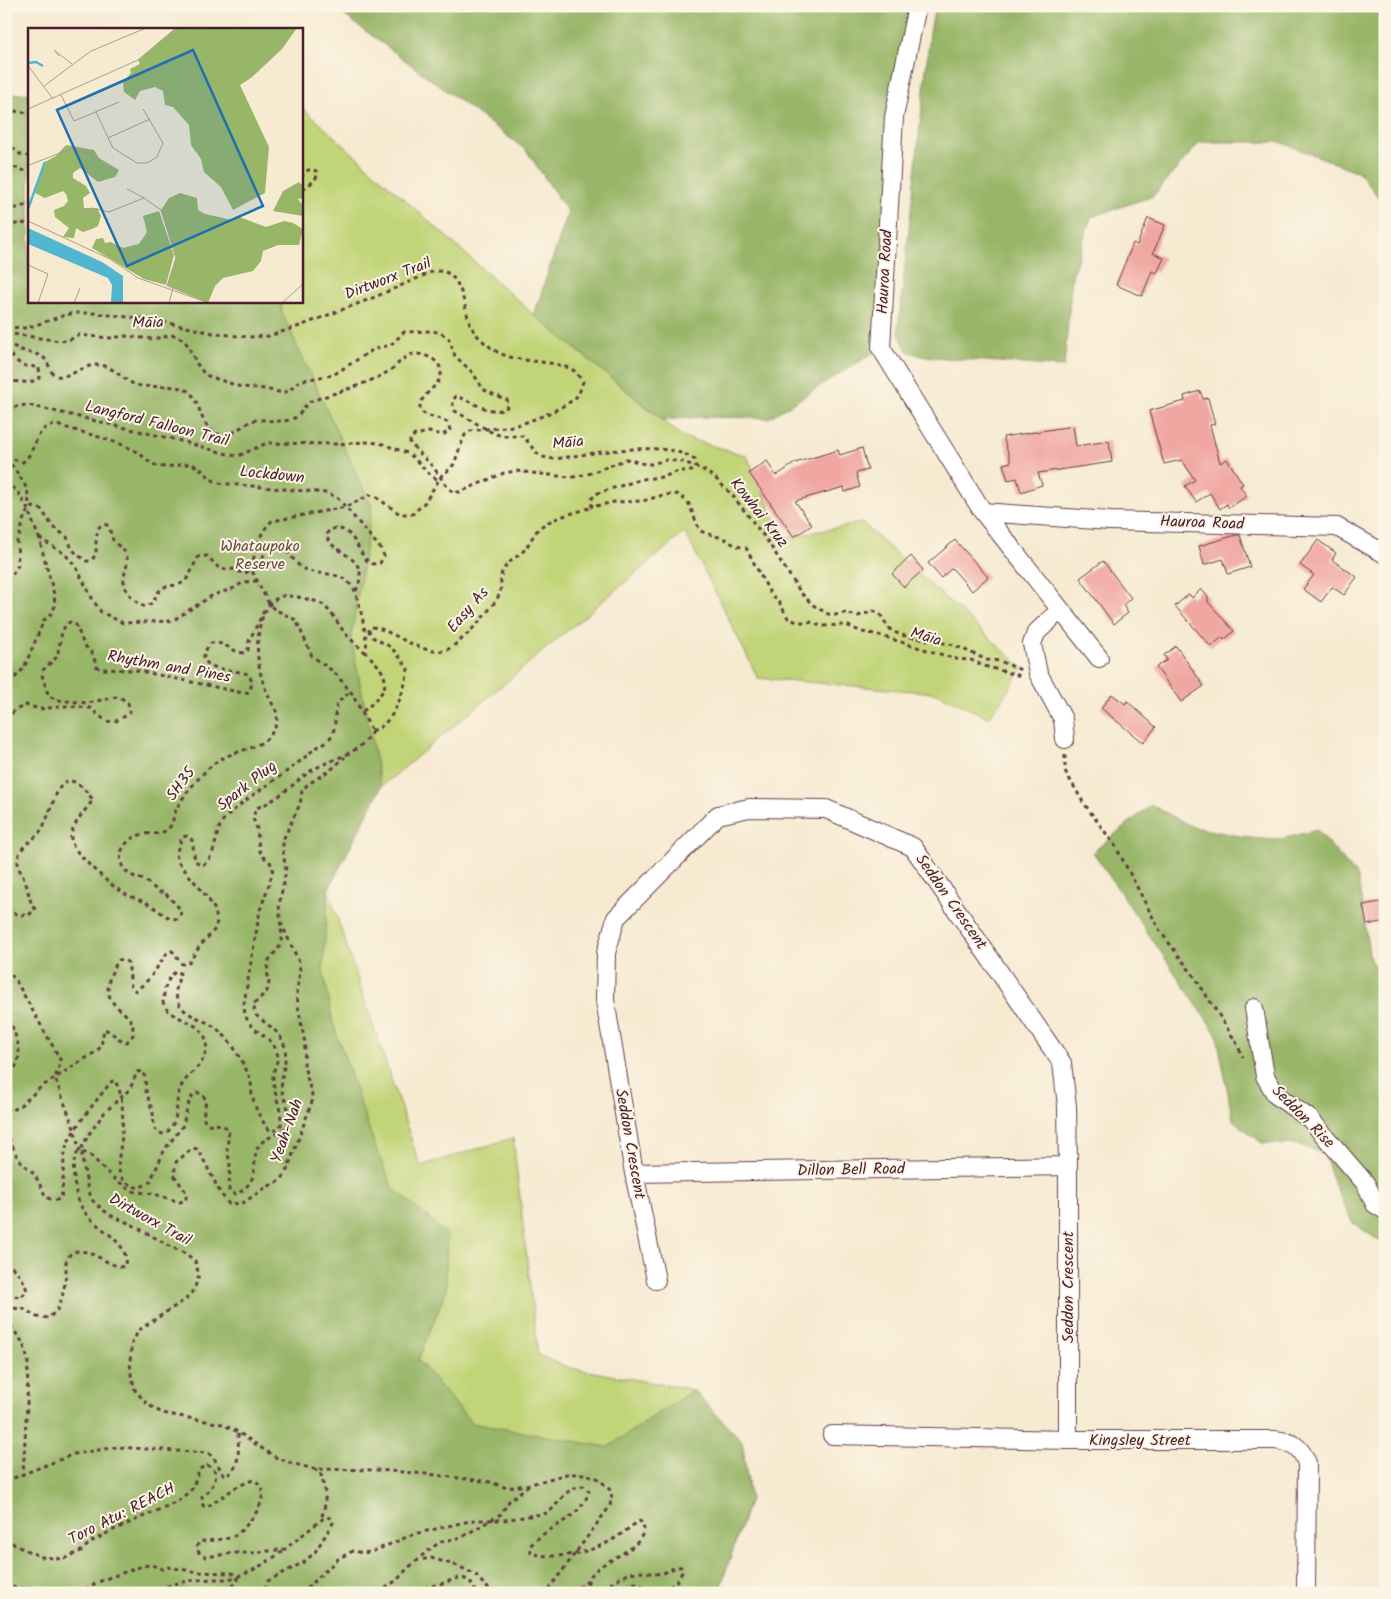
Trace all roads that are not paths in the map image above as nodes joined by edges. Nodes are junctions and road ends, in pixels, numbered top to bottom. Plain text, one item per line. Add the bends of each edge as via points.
1 (917, 6) edge
2 (983, 512) junction
3 (1385, 554) edge
4 (1060, 610) junction
5 (1099, 658) dead end
6 (1065, 739) road end
7 (1254, 1008) dead end
8 (1068, 1166) junction
9 (634, 1173) junction
10 (1385, 1210) edge
11 (656, 1280) dead end
12 (832, 1435) dead end
13 (1068, 1440) junction
14 (1306, 1593) edge

1 - 2 street, Hauroa Road via 894,117 881,348
2 - 3 street, Hauroa Road via 1110,521 1337,527
2 - 4 street, Hauroa Road
4 - 5 street, Hauroa Road
4 - 6 street via 1036,633 1032,644 1042,680 1063,719
7 - 10 street, Seddon Rise via 1265,1076 1276,1095 1310,1119 1366,1184 1375,1204
8 - 9 street, Dillon Bell Road
8 - 9 street, Seddon Crescent via 1062,1063 913,848 826,809 749,808 718,815 616,918 606,952 605,1000
8 - 13 street, Seddon Crescent
9 - 11 street, Seddon Crescent
12 - 13 street, Kingsley Street
13 - 14 street, Kingsley Street via 1289,1441 1302,1451 1307,1463

